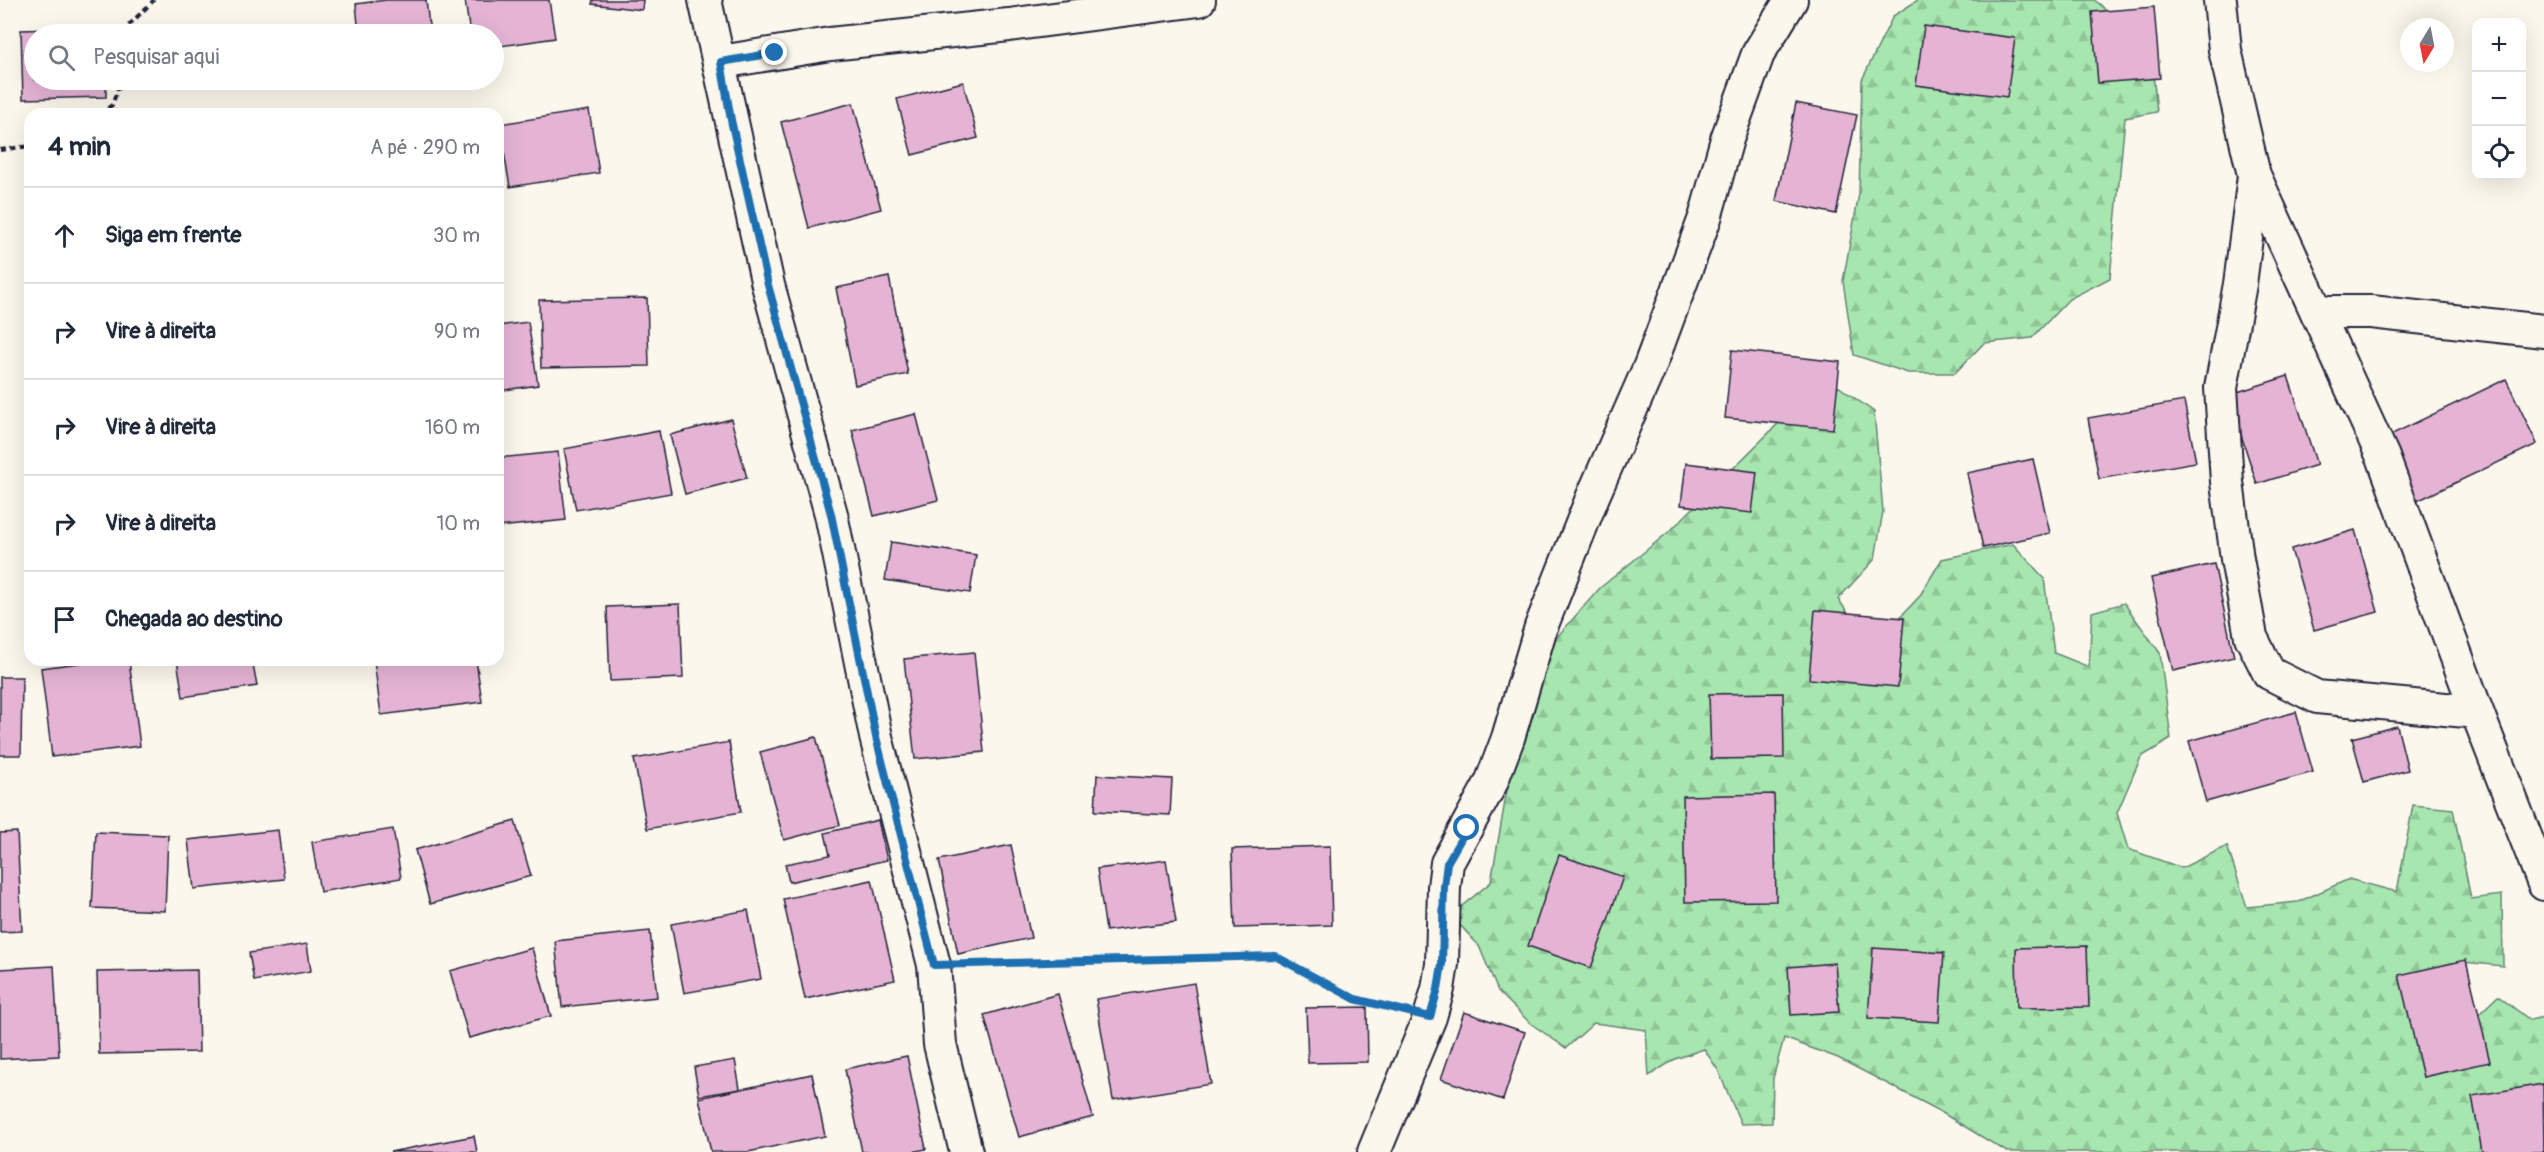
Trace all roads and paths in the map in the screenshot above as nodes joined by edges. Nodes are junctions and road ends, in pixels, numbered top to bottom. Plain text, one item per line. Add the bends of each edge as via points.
1 (154, 0) edge
2 (705, 0) edge
3 (1199, 0) edge
4 (1791, 0) edge
5 (2220, 0) edge
6 (129, 24) edge
7 (721, 62) junction
8 (117, 90) edge
9 (108, 108) edge
10 (24, 147) edge
11 (0, 150) edge
12 (2254, 175) junction
13 (2317, 312) junction
14 (2544, 331) edge
15 (2477, 712) junction
16 (2544, 884) edge
17 (934, 965) junction
18 (1430, 1017) junction
19 (966, 1152) edge
20 (1374, 1152) edge

1 - 6 path
2 - 7 street
3 - 7 street via 830,44
4 - 18 street via 1758,54 1727,139 1705,218 1650,366 1541,627 1491,783 1447,863 1442,964
5 - 12 street via 2225,50
7 - 17 street via 768,285 831,514 876,737
8 - 9 path
10 - 11 path
12 - 13 street
12 - 15 street via 2221,388 2236,559 2251,637 2269,673 2317,697
13 - 14 street via 2372,312
13 - 15 street via 2383,457
15 - 16 street
17 - 18 path via 1275,956 1355,999
17 - 19 street via 940,1044
18 - 20 street

